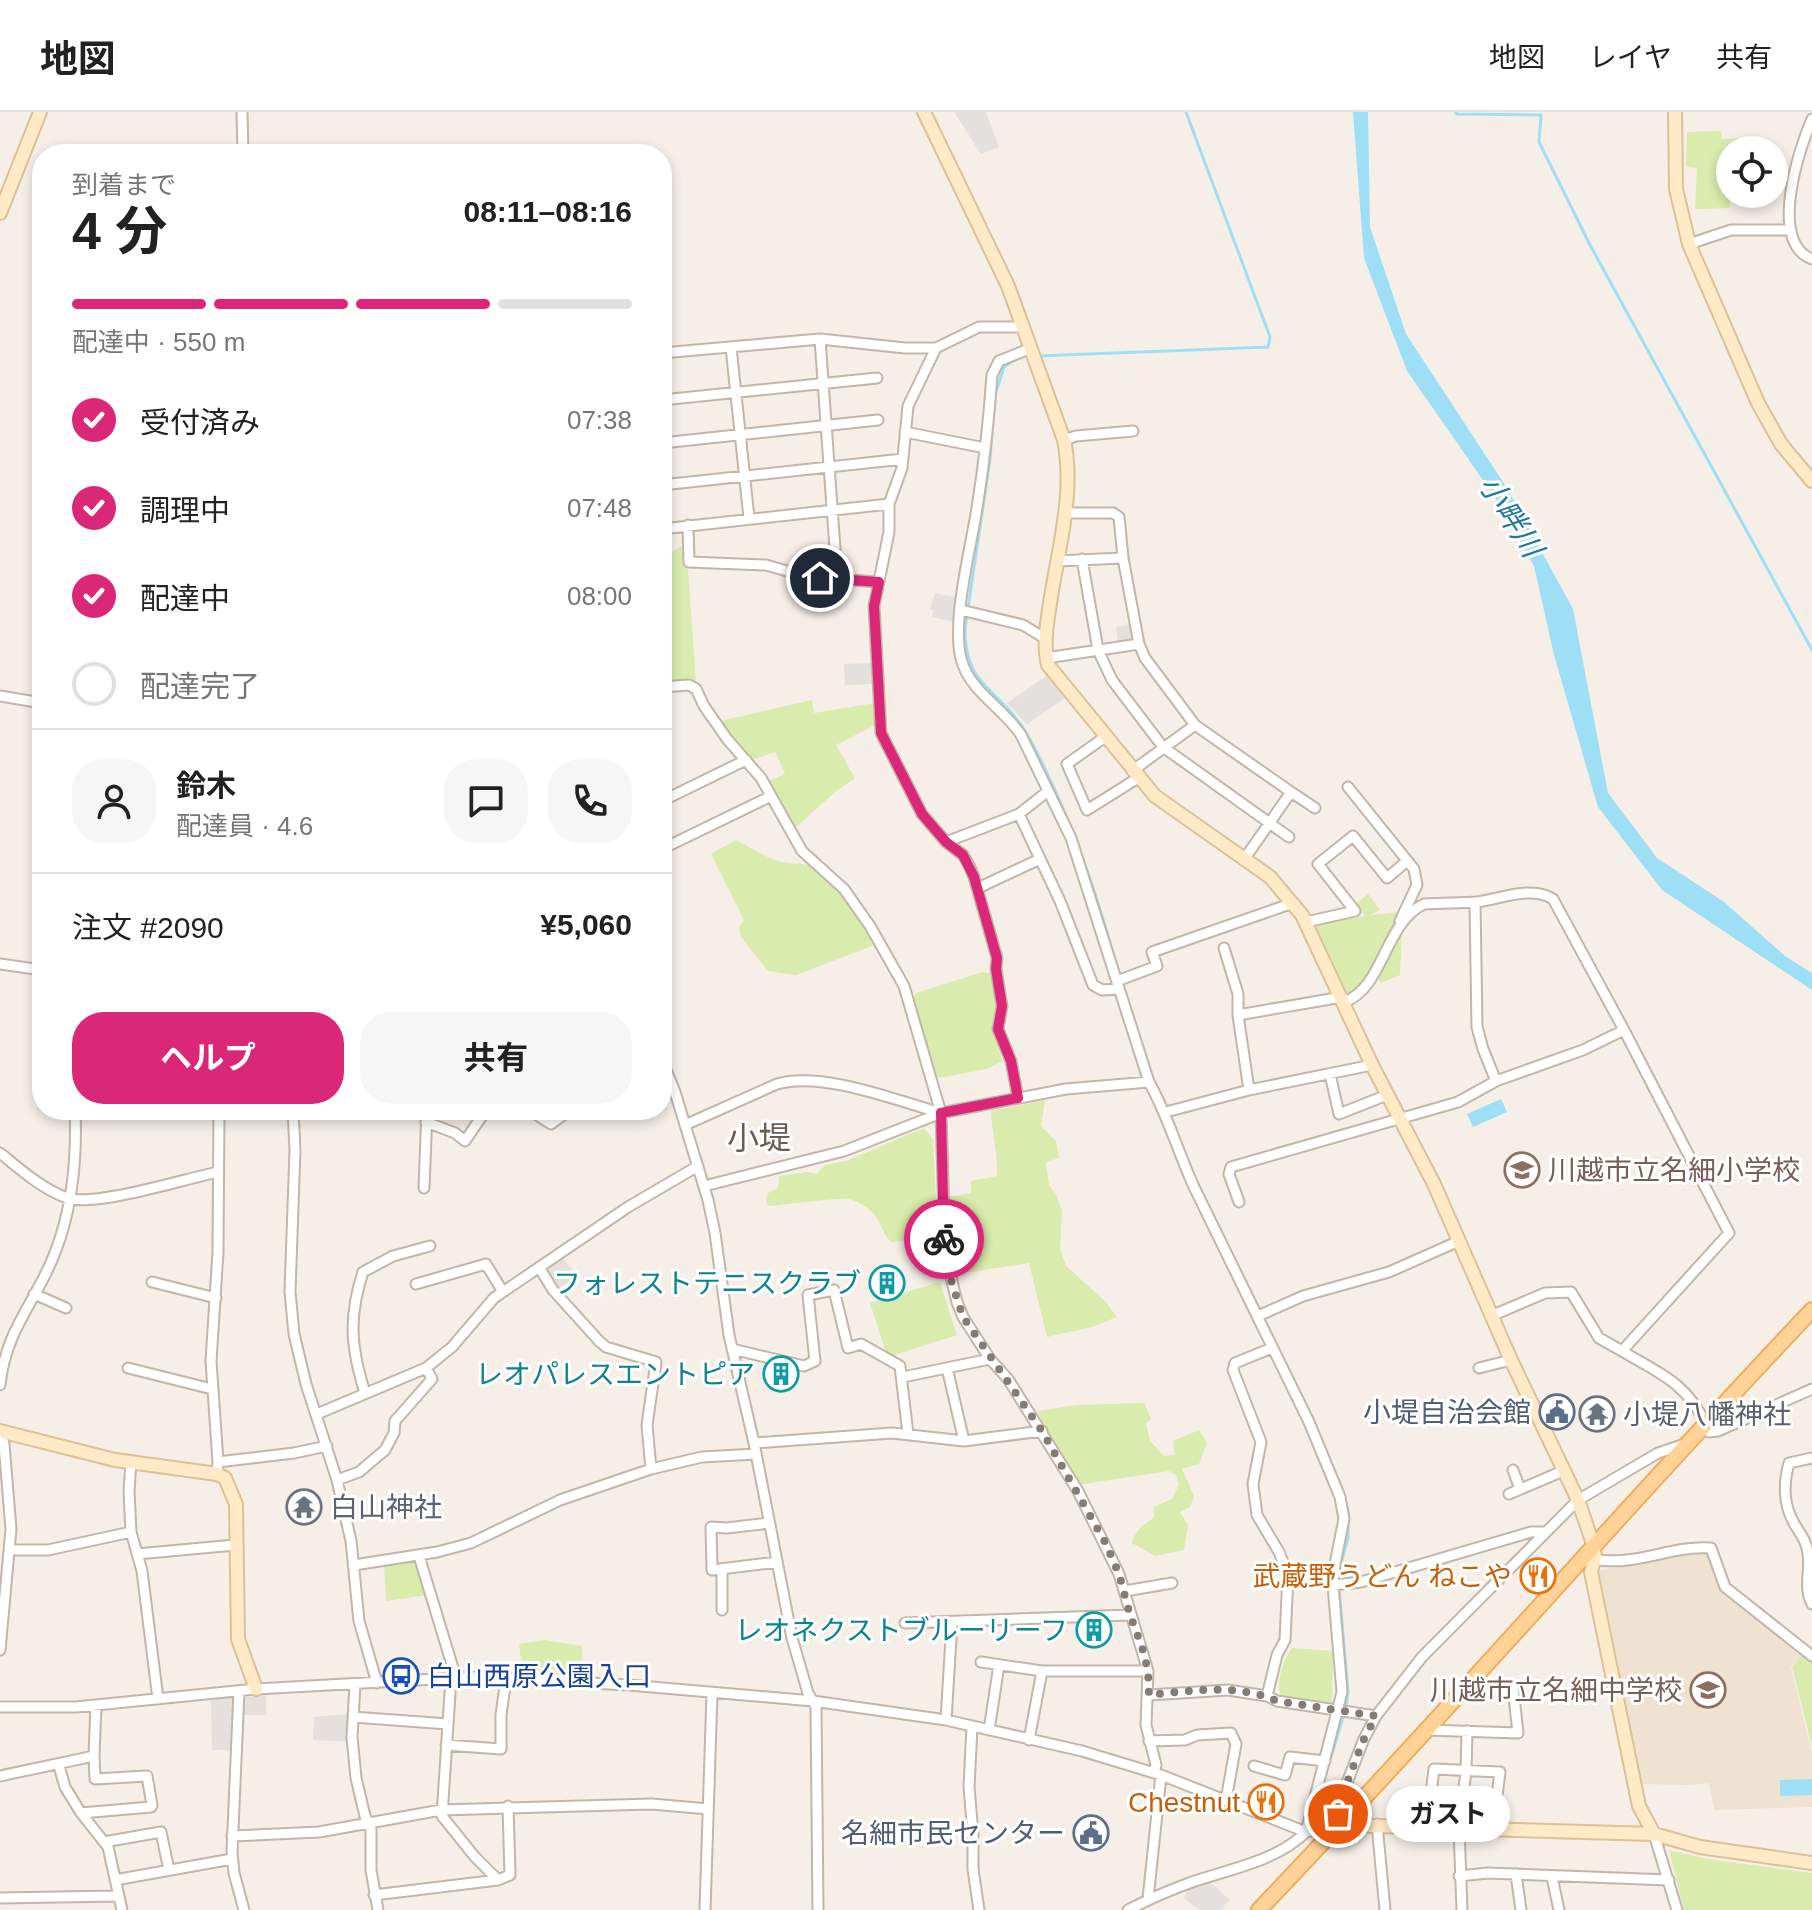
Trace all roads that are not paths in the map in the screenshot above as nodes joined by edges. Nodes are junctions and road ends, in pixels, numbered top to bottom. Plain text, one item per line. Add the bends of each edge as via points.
1 (40, 112) edge
2 (242, 112) edge
3 (924, 112) edge
4 (1675, 112) edge
5 (1812, 119) edge
6 (243, 144) edge
7 (0, 213) edge
8 (1791, 230) junction
9 (1689, 244) junction
10 (1812, 259) edge
11 (1022, 327) junction
12 (820, 339) junction
13 (731, 347) junction
14 (936, 348) junction
15 (1029, 349) junction
16 (672, 352) edge
17 (877, 378) dead end
18 (823, 383) junction
19 (735, 394) junction
20 (672, 399) edge
21 (878, 420) dead end
22 (826, 426) junction
23 (1133, 431) dead end
24 (905, 432) junction
25 (739, 435) junction
26 (1064, 440) junction
27 (672, 442) edge
28 (985, 448) junction
29 (903, 459) junction
30 (829, 467) junction
31 (743, 476) junction
32 (1812, 481) edge
33 (672, 484) edge
34 (889, 504) junction
35 (832, 510) junction
36 (1064, 513) junction
37 (749, 518) junction
38 (688, 525) junction
39 (672, 527) edge
40 (835, 549) dead end
41 (1123, 558) junction
42 (1082, 559) junction
43 (1057, 561) junction
44 (879, 582) junction
45 (965, 611) junction
46 (1046, 639) junction
47 (1139, 644) junction
48 (1098, 650) junction
49 (1046, 658) junction
50 (672, 686) edge
51 (0, 696) edge
52 (32, 701) edge
53 (1195, 725) junction
54 (1105, 737) junction
55 (1163, 747) junction
56 (746, 760) junction
57 (1135, 774) junction
58 (1348, 787) dead end
59 (1048, 791) junction
60 (1291, 792) junction
61 (672, 796) edge
62 (771, 796) junction
63 (1315, 808) dead end
64 (1019, 814) junction
65 (1269, 824) junction
66 (1289, 837) dead end
67 (946, 842) junction
68 (672, 844) edge
69 (1245, 858) junction
70 (1040, 859) junction
71 (1407, 861) junction
72 (978, 888) junction
73 (1475, 902) junction
74 (1293, 903) junction
75 (1306, 922) junction
76 (1397, 928) junction
77 (1224, 948) dead end
78 (0, 964) edge
79 (32, 969) edge
80 (1118, 985) junction
81 (1343, 1000) junction
82 (1238, 1015) junction
83 (1624, 1030) junction
84 (1372, 1065) junction
85 (1330, 1074) junction
86 (1496, 1081) junction
87 (1149, 1082) junction
88 (672, 1088) edge
89 (1249, 1090) junction
90 (1387, 1095) junction
91 (1018, 1098) junction
92 (1166, 1112) junction
93 (941, 1113) junction
94 (1399, 1117) junction
95 (75, 1120) edge
96 (219, 1120) edge
97 (294, 1120) edge
98 (479, 1120) edge
99 (426, 1122) joint
100 (685, 1125) junction
101 (0, 1153) edge
102 (698, 1166) junction
103 (218, 1172) junction
104 (704, 1186) junction
105 (424, 1188) dead end
106 (70, 1199) junction
107 (1239, 1202) dead end
108 (1459, 1241) junction
109 (430, 1246) dead end
110 (539, 1267) junction
111 (152, 1282) dead end
112 (416, 1284) dead end
113 (503, 1292) junction
114 (34, 1294) junction
115 (216, 1298) junction
116 (66, 1308) dead end
117 (1812, 1310) edge
118 (1258, 1316) junction
119 (1491, 1316) junction
120 (1272, 1348) junction
121 (732, 1349) junction
122 (1622, 1351) junction
123 (990, 1359) junction
124 (1511, 1360) junction
125 (128, 1368) dead end
126 (426, 1368) junction
127 (947, 1368) junction
128 (1479, 1368) dead end
129 (903, 1377) junction
130 (0, 1385) edge
131 (212, 1389) junction
132 (1812, 1389) edge
133 (365, 1393) junction
134 (317, 1414) junction
135 (1703, 1425) junction
136 (0, 1431) edge
137 (1042, 1431) junction
138 (908, 1434) junction
139 (964, 1441) junction
140 (754, 1443) junction
141 (1688, 1443) junction
142 (327, 1446) junction
143 (756, 1454) junction
144 (1812, 1458) edge
145 (131, 1462) junction
146 (218, 1468) junction
147 (651, 1469) junction
148 (1513, 1470) dead end
149 (1563, 1471) junction
150 (337, 1480) junction
151 (1520, 1489) junction
152 (1509, 1494) dead end
153 (1578, 1500) junction
154 (769, 1523) junction
155 (131, 1532) junction
156 (1543, 1532) junction
157 (1593, 1544) junction
158 (235, 1545) junction
159 (10, 1550) junction
160 (137, 1554) junction
161 (419, 1556) junction
162 (1594, 1560) junction
163 (777, 1562) junction
164 (354, 1565) junction
165 (722, 1569) junction
166 (1288, 1575) junction
167 (1172, 1583) dead end
168 (1333, 1585) junction
169 (1125, 1591) junction
170 (1812, 1604) edge
171 (722, 1610) dead end
172 (1130, 1615) junction
173 (2, 1618) edge
174 (952, 1622) junction
175 (905, 1623) dead end
176 (0, 1650) edge
177 (1812, 1656) edge
178 (981, 1662) dead end
179 (999, 1665) junction
180 (1042, 1671) junction
181 (1148, 1671) junction
182 (454, 1678) junction
183 (506, 1679) junction
184 (377, 1683) junction
185 (355, 1684) junction
186 (256, 1689) junction
187 (239, 1691) junction
188 (712, 1693) junction
189 (1149, 1695) junction
190 (1459, 1695) junction
191 (1267, 1696) junction
192 (158, 1699) junction
193 (813, 1701) junction
194 (96, 1705) junction
195 (0, 1707) edge
196 (1343, 1711) junction
197 (1376, 1716) junction
198 (353, 1717) junction
199 (946, 1720) junction
200 (448, 1724) junction
201 (972, 1727) junction
202 (989, 1730) junction
203 (1426, 1730) junction
204 (1467, 1731) junction
205 (1029, 1740) junction
206 (1149, 1741) junction
207 (446, 1745) junction
208 (94, 1756) junction
209 (1325, 1761) junction
210 (59, 1766) junction
211 (1254, 1766) dead end
212 (1466, 1771) junction
213 (1158, 1774) junction
214 (0, 1776) edge
215 (1226, 1800) junction
216 (508, 1806) junction
217 (708, 1809) junction
218 (441, 1810) junction
219 (81, 1813) junction
220 (369, 1823) junction
221 (1377, 1824) junction
222 (1340, 1825) junction
223 (1427, 1826) junction
224 (1459, 1828) junction
225 (1493, 1828) junction
226 (1306, 1832) junction
227 (1654, 1834) junction
228 (232, 1836) junction
229 (104, 1842) junction
230 (232, 1859) junction
231 (1812, 1863) edge
232 (169, 1870) junction
233 (1516, 1874) junction
234 (1459, 1876) junction
235 (1552, 1877) junction
236 (115, 1880) junction
237 (498, 1880) junction
238 (1669, 1880) junction
239 (374, 1895) junction
240 (118, 1896) junction
241 (0, 1898) edge
242 (12, 1898) junction
243 (1148, 1899) junction
244 (11, 1910) edge
245 (122, 1910) edge
246 (244, 1910) edge
247 (378, 1910) edge
248 (705, 1910) edge
249 (818, 1910) edge
250 (979, 1910) edge
251 (1128, 1910) edge
252 (1259, 1910) edge
253 (1385, 1910) edge
254 (1462, 1910) edge
255 (1521, 1910) edge
256 (1559, 1910) edge
257 (1677, 1910) edge

1 - 7 street
2 - 6 street
3 - 11 street via 1008,286
4 - 9 street via 1676,189
5 - 8 street via 1792,176
8 - 9 street via 1731,230
8 - 10 street via 1799,250
9 - 32 street via 1764,415
11 - 14 street via 979,327
11 - 15 street
12 - 13 street
12 - 14 street
12 - 18 street
13 - 16 street
13 - 19 street
14 - 24 street via 908,406
15 - 26 street
15 - 28 street via 999,361 992,375
17 - 18 street
18 - 19 street
18 - 22 street
19 - 20 street
19 - 25 street
21 - 22 street
22 - 25 street
22 - 30 street
23 - 26 street
24 - 28 street
24 - 29 street
25 - 27 street
25 - 31 street
26 - 36 street
28 - 45 street
29 - 30 street
29 - 34 street
30 - 31 street
30 - 35 street
31 - 33 street
31 - 37 street
34 - 35 street
34 - 44 street
35 - 37 street
35 - 40 street
36 - 41 street via 1116,514
36 - 43 street
37 - 38 street
38 - 39 street
38 - 44 street via 689,562 766,565 808,577
41 - 42 street
41 - 47 street
42 - 43 street
42 - 48 street
43 - 46 street
44 - 67 street via 874,606 881,733 922,814
45 - 46 street via 1023,625
45 - 59 street via 958,631 966,673 1016,728
46 - 49 street
47 - 48 street
47 - 53 street
48 - 49 street
48 - 55 street via 1112,680
49 - 54 street
50 - 56 street via 696,689
51 - 52 street
53 - 55 street
53 - 60 street
54 - 57 street
54 - 57 street via 1067,764 1087,810
55 - 57 street
55 - 65 street
56 - 61 street
56 - 62 street
57 - 69 street via 1155,796
58 - 71 street
59 - 64 street
59 - 80 street via 1071,838
60 - 63 street
60 - 65 street
62 - 68 street
62 - 93 street via 802,851 844,889 895,966
64 - 67 street
64 - 70 street
65 - 66 street
65 - 69 street
67 - 72 street via 963,855
69 - 74 street
70 - 72 street
70 - 80 street via 1093,985 1102,990
71 - 75 street via 1387,878 1353,836 1318,864 1355,911
71 - 76 street via 1417,885
72 - 91 street via 997,958 1002,1006 998,1029
73 - 76 street via 1424,904
73 - 83 street via 1518,893 1551,897
73 - 86 street via 1477,1027
74 - 75 street
74 - 80 street via 1152,952 1157,966
75 - 81 street
76 - 81 street via 1364,987
77 - 82 street via 1238,994
78 - 79 street
80 - 87 street
81 - 82 street
81 - 84 street
82 - 89 street
83 - 86 street
83 - 122 street via 1729,1233
84 - 85 street
84 - 90 street
85 - 89 street
85 - 90 street via 1339,1114
86 - 94 street via 1458,1102
87 - 91 street
87 - 92 street
88 - 100 street
89 - 92 street
90 - 94 street
91 - 93 street
92 - 118 street via 1178,1153
93 - 100 street via 811,1080 792,1080
93 - 104 street via 844,1151
93 - 123 street via 945,1253 963,1317
94 - 107 street via 1231,1167
94 - 108 street
95 - 106 street
96 - 103 street
97 - 134 street via 291,1311
98 - 99 street via 465,1141
99 - 105 street
100 - 102 street
101 - 106 street
102 - 104 street
102 - 110 street
103 - 106 street via 110,1197
103 - 115 street
104 - 121 street
106 - 114 street via 56,1249
108 - 118 street via 1389,1272 1303,1296
108 - 119 street
109 - 133 street via 393,1256 363,1272 352,1319 355,1360
110 - 113 street
110 - 147 street via 553,1290 606,1347 656,1362 647,1425
111 - 115 street
112 - 113 street via 486,1264
113 - 126 street
114 - 116 street
114 - 130 street via 6,1351
115 - 131 street
117 - 135 main road
118 - 120 street
119 - 122 street via 1545,1293 1571,1292 1599,1338
119 - 124 street
120 - 166 street via 1235,1363 1233,1370 1261,1442 1253,1484 1257,1515
120 - 168 street via 1340,1497 1344,1519
121 - 129 street via 804,1366 815,1361 808,1295 834,1290 848,1348 861,1344 900,1366
121 - 140 street
122 - 135 street via 1671,1378 1691,1397
123 - 127 street
123 - 137 street
124 - 128 street
124 - 149 street
125 - 131 street
126 - 133 street
126 - 150 street via 432,1379 395,1421 385,1450 359,1472
127 - 129 street
127 - 139 street
129 - 138 street
131 - 146 street
132 - 135 street via 1718,1431 1709,1432
133 - 134 street
134 - 142 street
135 - 141 main road
136 - 145 street
136 - 159 street
137 - 139 street
137 - 169 street via 1105,1542
138 - 139 street
138 - 140 street
140 - 143 street
141 - 153 street via 1658,1453
141 - 157 main road
142 - 146 street
142 - 150 street
143 - 147 street via 702,1457
143 - 154 street
144 - 170 street via 1789,1463 1784,1485 1788,1511 1809,1555 1806,1579
145 - 146 street
145 - 155 street
146 - 158 street via 236,1504
147 - 161 street via 560,1500 471,1543
148 - 151 street
149 - 151 street
149 - 153 street
150 - 164 street
151 - 152 street
153 - 156 street
153 - 157 street
154 - 163 street
154 - 165 street via 711,1527 712,1570
155 - 159 street via 48,1550
155 - 160 street
156 - 168 street
156 - 197 street via 1422,1657
157 - 162 street
157 - 190 main road
158 - 160 street
158 - 186 street via 238,1639
159 - 173 street
160 - 192 street
161 - 164 street
161 - 182 street
162 - 177 street via 1626,1561 1711,1548 1725,1587
162 - 227 street via 1591,1572 1639,1806
163 - 165 street
163 - 193 street via 792,1638
164 - 184 street via 359,1621
165 - 171 street
166 - 168 street
166 - 191 street via 1285,1640
167 - 169 street
168 - 196 street
169 - 172 street
172 - 174 street
172 - 181 street
173 - 176 street
174 - 175 street
174 - 199 street
178 - 179 street
179 - 180 street
179 - 202 street
180 - 181 street
180 - 205 street
181 - 189 street
182 - 183 street
182 - 184 street
182 - 200 street
183 - 188 street
183 - 207 street via 501,1749
184 - 185 street
185 - 186 street
185 - 198 street
186 - 187 street
187 - 192 street
187 - 228 street
188 - 193 street
188 - 217 street
189 - 191 street via 1228,1690
189 - 206 street
190 - 203 main road
190 - 204 street via 1513,1688 1518,1733
191 - 196 street
192 - 194 street
193 - 199 street
193 - 249 street
194 - 195 street
194 - 208 street
196 - 197 street
196 - 209 street
197 - 222 street via 1337,1809
198 - 200 street
198 - 220 street via 356,1778
199 - 201 street
200 - 207 street
201 - 202 street
201 - 250 street via 969,1787
202 - 205 street
203 - 204 street
203 - 222 main road
204 - 212 street
205 - 213 street
206 - 213 street
206 - 215 street via 1231,1733 1236,1744
207 - 218 street
208 - 210 street
208 - 219 street via 95,1779 147,1776 152,1805
209 - 211 street via 1290,1757 1285,1775
209 - 226 street
210 - 214 street
210 - 219 street
212 - 223 street via 1434,1769
212 - 224 street
212 - 225 street via 1500,1772
213 - 215 street
213 - 243 street
215 - 226 street
216 - 217 street via 652,1804
216 - 218 street
216 - 237 street via 510,1875
217 - 248 street
218 - 220 street
218 - 237 street via 461,1841
219 - 229 street
220 - 228 street via 286,1835
220 - 239 street
221 - 222 street
221 - 223 street
221 - 253 street
222 - 226 street
222 - 252 main road
223 - 224 street
224 - 225 street
224 - 234 street
225 - 227 street
226 - 243 street via 1271,1854
227 - 231 street via 1700,1847
227 - 238 street
228 - 230 street
229 - 232 street via 161,1832
229 - 236 street
230 - 232 street
230 - 246 street
232 - 236 street
233 - 234 street
233 - 235 street
233 - 255 street
234 - 254 street
235 - 238 street
235 - 256 street
236 - 240 street
237 - 239 street
238 - 257 street
239 - 247 street
240 - 242 street
240 - 245 street
241 - 242 street
242 - 244 street
243 - 251 street

